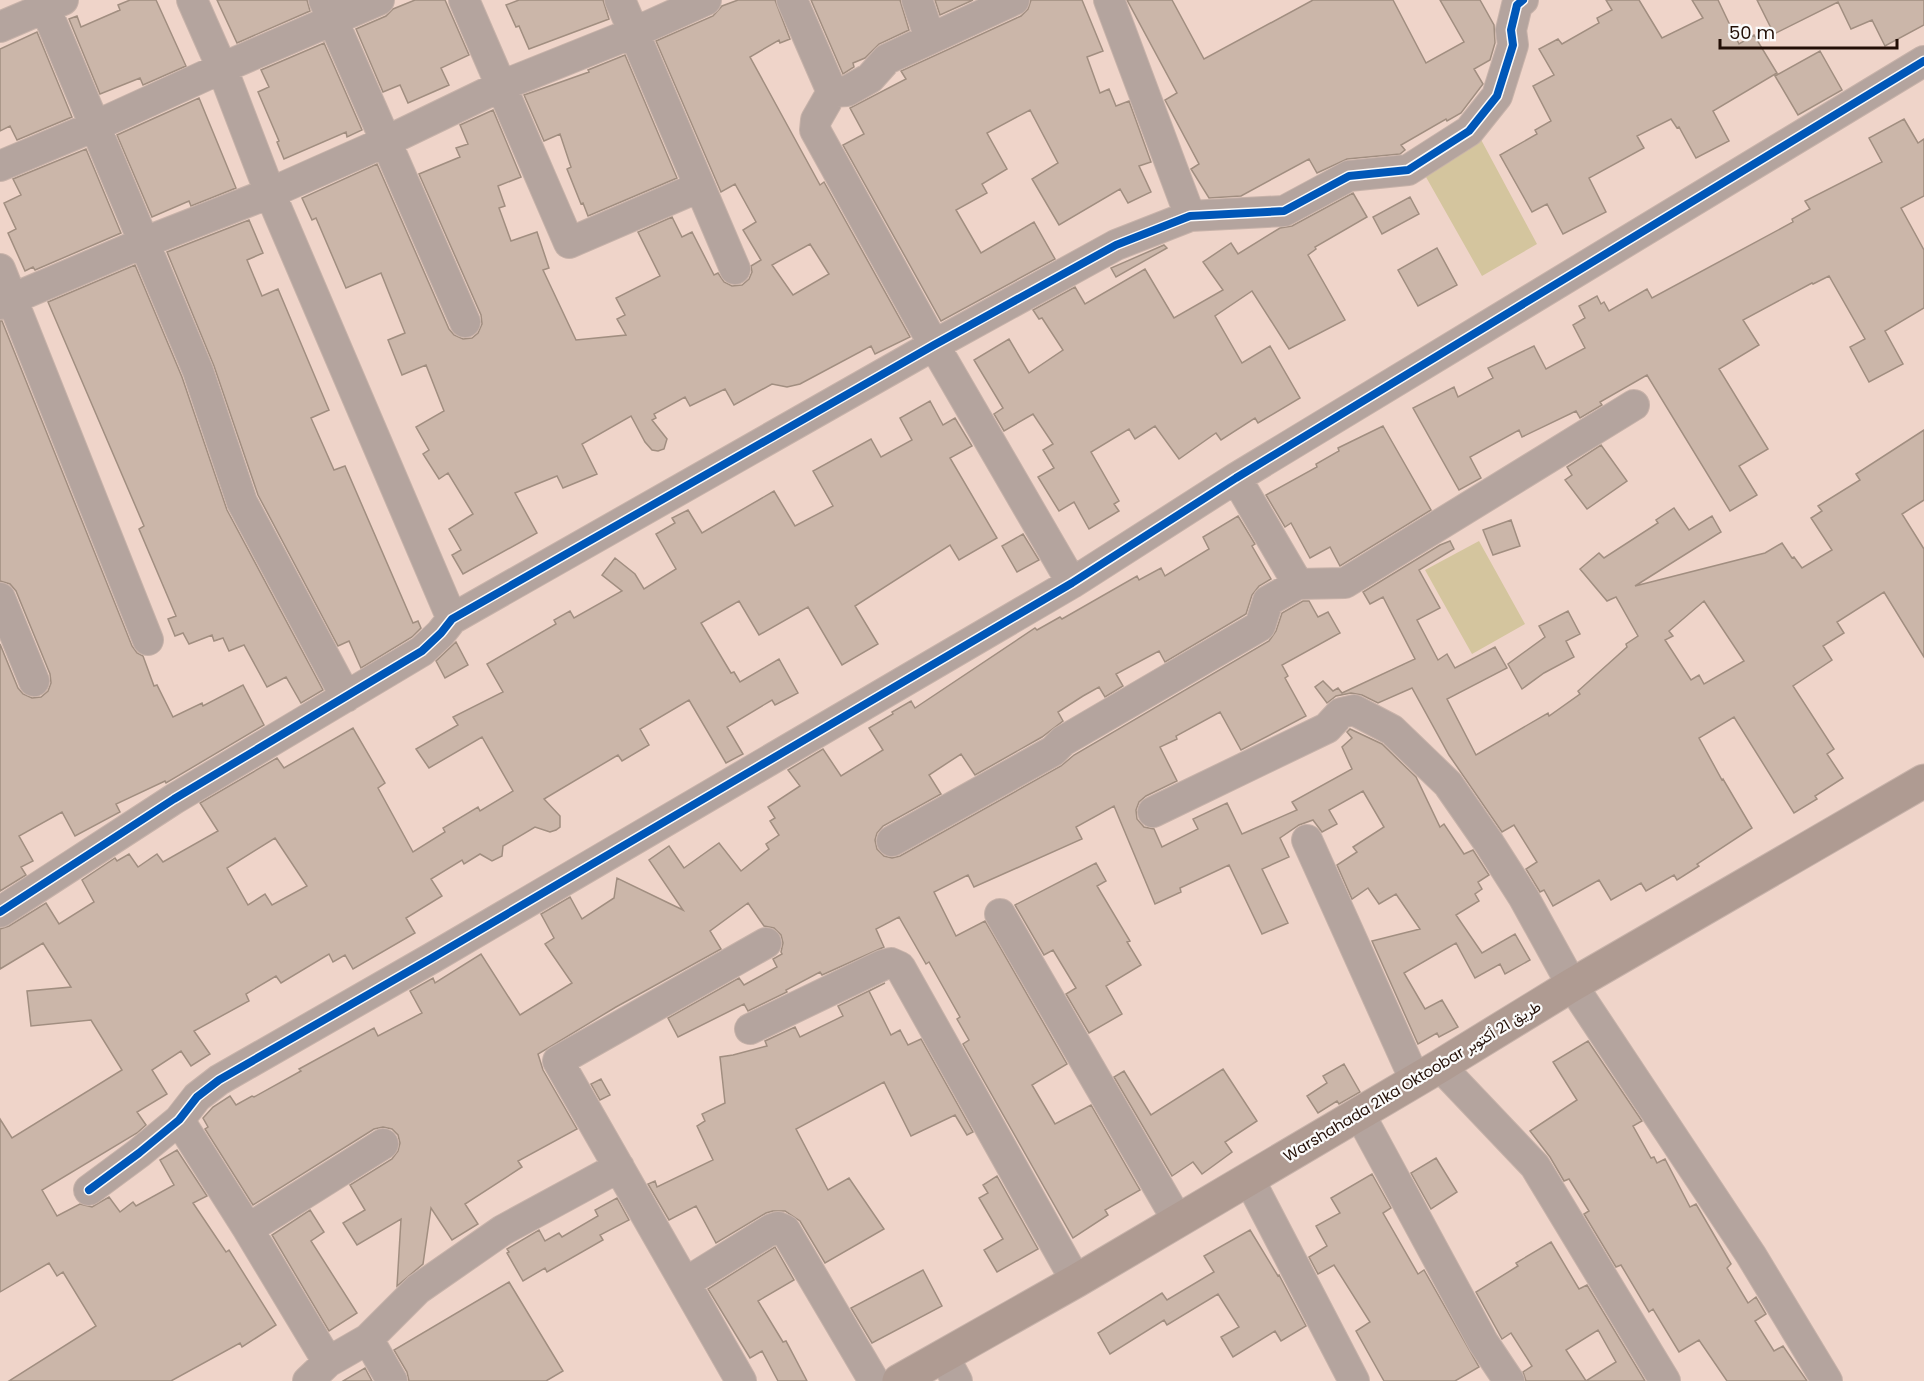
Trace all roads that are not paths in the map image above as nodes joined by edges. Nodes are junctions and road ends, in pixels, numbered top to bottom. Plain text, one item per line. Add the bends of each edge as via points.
1 (192, 0) edge
2 (379, 0) edge
3 (464, 0) edge
4 (620, 0) edge
5 (706, 0) edge
6 (792, 0) edge
7 (917, 0) edge
8 (1014, 0) edge
9 (1109, 0) edge
10 (1523, 0) edge
11 (50, 3) edge
12 (329, 10) edge
13 (0, 27) edge
14 (633, 33) junction
15 (930, 38) junction
16 (1924, 61) edge
17 (222, 68) junction
18 (501, 86) junction
19 (832, 92) junction
20 (95, 126) junction
21 (387, 141) junction
22 (0, 166) edge
23 (699, 186) junction
24 (270, 194) junction
25 (1190, 216) junction
26 (145, 243) junction
27 (735, 268) dead end
28 (0, 269) edge
29 (6, 302) edge
30 (465, 322) dead end
31 (934, 345) junction
32 (1634, 405) dead end
33 (1236, 478) junction
34 (1072, 583) junction
35 (1298, 584) junction
36 (0, 598) edge
37 (452, 619) junction
38 (148, 640) dead end
39 (34, 681) dead end
40 (346, 697) junction
41 (1924, 781) edge
42 (1153, 812) dead end
43 (1307, 840) dead end
44 (892, 841) dead end
45 (0, 912) edge
46 (1000, 914) dead end
47 (766, 943) dead end
48 (1572, 985) junction
49 (750, 1029) dead end
50 (1427, 1073) junction
51 (1359, 1113) junction
52 (179, 1120) junction
53 (384, 1144) dead end
54 (620, 1167) junction
55 (1249, 1179) junction
56 (88, 1190) dead end
57 (1178, 1221) junction
58 (248, 1229) junction
59 (1076, 1281) junction
60 (685, 1283) junction
61 (368, 1339) junction
62 (950, 1368) edge
63 (318, 1372) edge
64 (392, 1381) edge
65 (741, 1381) edge
66 (874, 1381) edge
67 (899, 1381) edge
68 (1354, 1381) edge
69 (1509, 1381) edge
70 (1665, 1381) edge
71 (1827, 1381) edge

1 - 17 street
2 - 12 street
3 - 18 street
4 - 14 street
5 - 14 street
6 - 19 street
7 - 15 street
8 - 15 street
9 - 25 street
10 - 25 street via 1517,5 1511,30 1513,45 1497,96 1469,131 1408,170 1349,176 1284,211
11 - 13 street
11 - 20 street
12 - 17 street
12 - 21 street
14 - 18 street
14 - 23 street
15 - 19 street via 887,60 862,83 847,91
16 - 33 street
17 - 20 street
17 - 24 street
18 - 21 street
18 - 23 street via 569,243
19 - 31 street via 816,120 815,130
20 - 22 street
20 - 26 street
21 - 24 street
21 - 30 street
23 - 27 street
24 - 26 street
24 - 37 street
25 - 31 street via 1116,245
26 - 29 street
26 - 40 street via 198,371 242,502
28 - 29 street
29 - 38 street
31 - 34 street
31 - 37 street
32 - 35 street via 1345,583
33 - 34 street
33 - 35 street
34 - 52 street via 219,1080 197,1097
35 - 44 street via 1268,601 1260,626 1063,741 1053,752
36 - 39 street
37 - 40 street via 422,651
40 - 45 street via 174,799
41 - 48 main road, Warshahada 21ka Oktoobar طريق 21 أكتوبر
42 - 48 street via 1327,728 1341,713 1354,710 1392,730 1448,784 1524,898
43 - 50 street
46 - 57 street
47 - 54 street via 558,1061
48 - 50 main road, Warshahada 21ka Oktoobar طريق 21 أكتوبر
48 - 71 street via 1744,1245
49 - 59 street via 883,965 900,967
50 - 51 main road, Warshahada 21ka Oktoobar طريق 21 أكتوبر
50 - 70 street via 1535,1166
51 - 55 main road, Warshahada 21ka Oktoobar طريق 21 أكتوبر
51 - 69 street via 1483,1342
52 - 56 street
52 - 58 street
53 - 58 street
54 - 60 street
54 - 61 street via 503,1230 418,1289
55 - 57 main road, Warshahada 21ka Oktoobar طريق 21 أكتوبر
55 - 68 street
57 - 59 main road, Warshahada 21ka Oktoobar طريق 21 أكتوبر
58 - 63 street
59 - 62 main road, Warshahada 21ka Oktoobar طريق 21 أكتوبر
60 - 65 street
60 - 66 street via 772,1229 784,1230
61 - 63 street
61 - 64 street
62 - 67 main road, Warshahada 21ka Oktoobar طريق 21 أكتوبر

